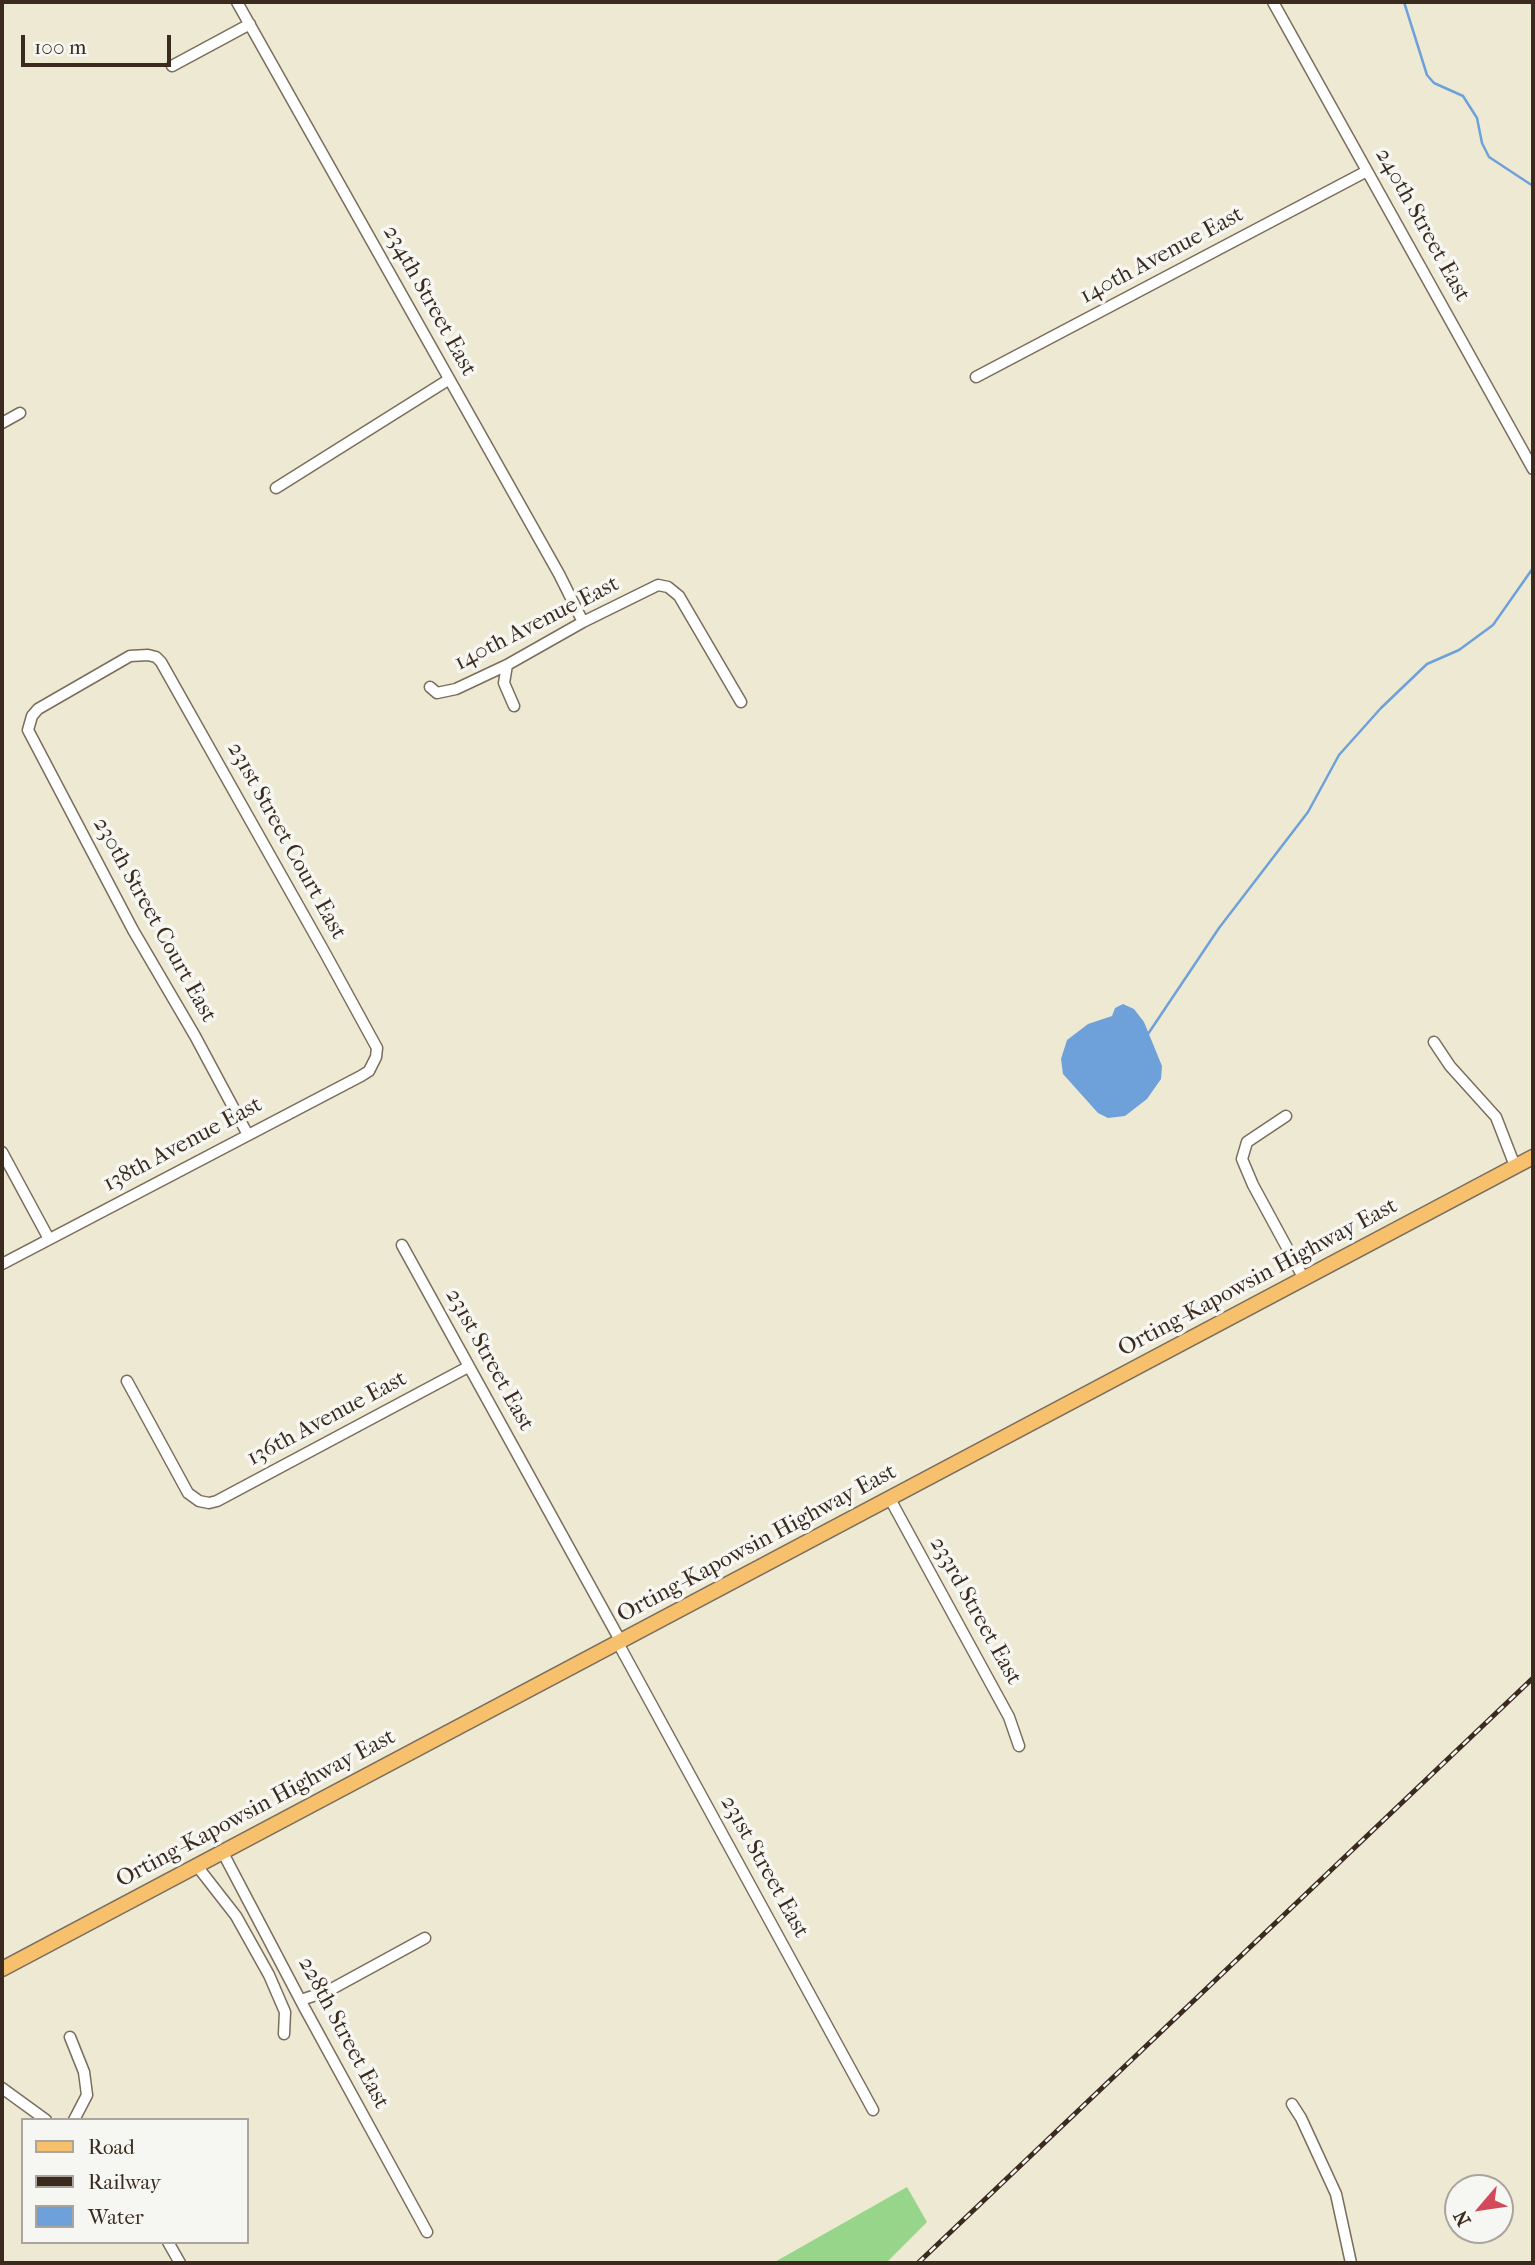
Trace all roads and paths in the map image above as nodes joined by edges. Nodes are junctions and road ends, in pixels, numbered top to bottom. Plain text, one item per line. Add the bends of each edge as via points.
1 (237, 2) edge
2 (1273, 2) edge
3 (250, 24) junction
4 (172, 66) dead end
5 (1367, 171) junction
6 (976, 377) dead end
7 (448, 380) junction
8 (20, 413) dead end
9 (2, 424) edge
10 (1533, 469) edge
11 (276, 488) dead end
12 (583, 622) junction
13 (148, 655) joint
14 (508, 665) junction
15 (430, 687) dead end
16 (741, 702) dead end
17 (514, 706) dead end
18 (1434, 1042) dead end
19 (376, 1056) joint
20 (1286, 1116) dead end
21 (248, 1135) junction
22 (2, 1152) edge
23 (1533, 1157) edge
24 (1515, 1166) junction
25 (49, 1239) junction
26 (402, 1245) dead end
27 (2, 1264) edge
28 (1304, 1279) junction
29 (468, 1367) junction
30 (127, 1381) dead end
31 (890, 1499) junction
32 (619, 1643) junction
33 (1019, 1746) dead end
34 (223, 1853) junction
35 (197, 1866) junction
36 (425, 1938) dead end
37 (2, 1969) edge
38 (301, 2000) junction
39 (284, 2034) dead end
40 (70, 2037) dead end
41 (2, 2088) edge
42 (1292, 2104) dead end
43 (873, 2110) dead end
44 (43, 2118) edge
45 (75, 2118) edge
46 (427, 2232) dead end
47 (169, 2244) edge
48 (180, 2263) edge
49 (1351, 2263) edge

1 - 3 street, 234th Street East
2 - 5 street, 240th Street East
3 - 4 street
3 - 7 street, 234th Street East
5 - 6 street, 140th Avenue East
5 - 10 street, 240th Street East
7 - 11 street
7 - 12 street, 234th Street East
8 - 9 street
12 - 14 street, 140th Avenue East
12 - 16 street, 140th Avenue East via 652,587 663,586 679,596
13 - 19 street, 231st Street Court East via 156,657 171,677 376,1048
13 - 21 street, 230th Street Court East via 130,656 38,709 28,730
14 - 15 street, 140th Avenue East via 441,694
14 - 17 street via 504,683
18 - 24 street via 1496,1116
19 - 21 street, 138th Avenue East via 361,1076
20 - 28 street via 1247,1142 1242,1158
21 - 25 street, 138th Avenue East
22 - 25 street
23 - 24 main road, Orting-Kapowsin Highway East
24 - 28 main road, Orting-Kapowsin Highway East
25 - 27 street, 138th Avenue East
26 - 29 street, 231st Street East
28 - 31 main road, Orting-Kapowsin Highway East
29 - 30 street, 136th Avenue East via 217,1501 204,1503 188,1493
29 - 32 street, 231st Street East
31 - 32 main road, Orting-Kapowsin Highway East
31 - 33 street, 233rd Street East via 1009,1717
32 - 34 main road, Orting-Kapowsin Highway East
32 - 43 street, 231st Street East
34 - 35 main road, Orting-Kapowsin Highway East
34 - 38 street, 228th Street East
35 - 37 main road, Orting-Kapowsin Highway East
35 - 39 street via 236,1916 269,1975 285,2012
36 - 38 street
38 - 46 street, 228th Street East
40 - 45 street via 84,2072 87,2095
41 - 44 street
42 - 49 street via 1336,2194
47 - 48 street

